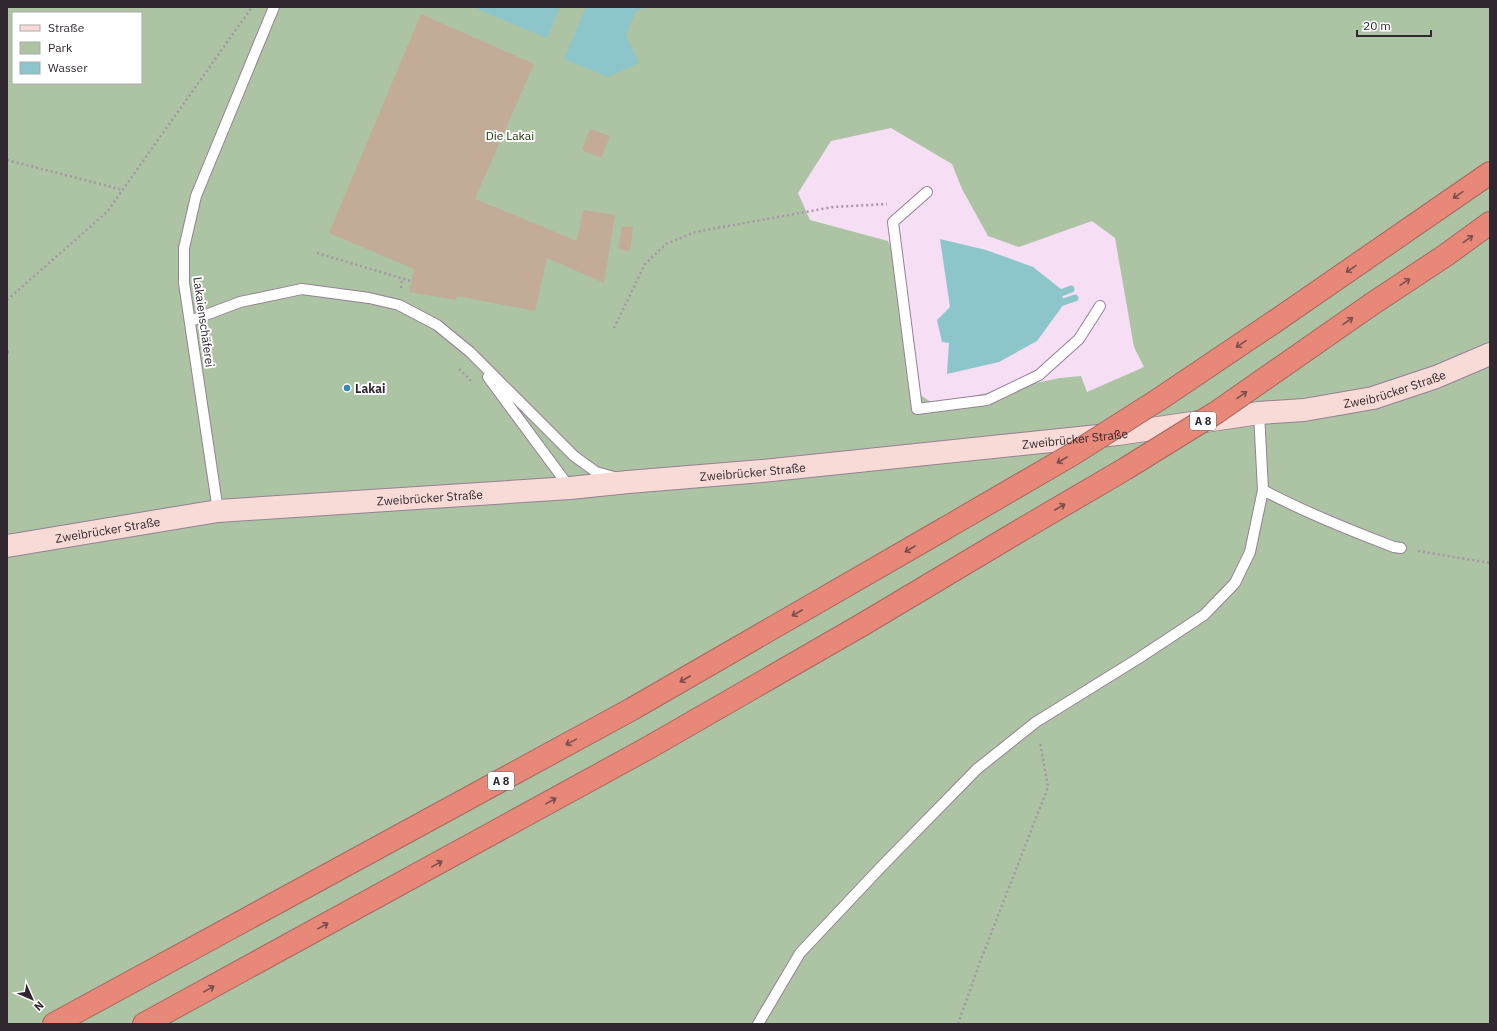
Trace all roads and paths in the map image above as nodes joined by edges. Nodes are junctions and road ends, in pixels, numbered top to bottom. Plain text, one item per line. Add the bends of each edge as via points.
1 (252, 7) edge
2 (274, 7) edge
3 (7, 160) edge
4 (1490, 173) edge
5 (122, 190) junction
6 (927, 192) dead end
7 (888, 204) dead end
8 (1490, 223) edge
9 (317, 253) dead end
10 (402, 278) junction
11 (411, 281) dead end
12 (7, 300) edge
13 (399, 305) junction
14 (1100, 306) dead end
15 (190, 321) junction
16 (614, 328) dead end
17 (7, 352) edge
18 (11, 352) dead end
19 (470, 352) junction
20 (1490, 354) edge
21 (458, 367) dead end
22 (473, 384) dead end
23 (1259, 413) junction
24 (628, 482) junction
25 (570, 488) junction
26 (1263, 490) junction
27 (218, 511) junction
28 (7, 546) edge
29 (1401, 548) joint
30 (1490, 563) edge
31 (1036, 722) junction
32 (54, 1024) edge
33 (144, 1024) edge
34 (758, 1024) edge
35 (958, 1024) edge

1 - 5 path
2 - 15 lane, Lakaienschäferei via 196,196 184,248 184,283
3 - 5 path
4 -> 32 highway, A 8, bridge via 1274,322 1073,454 632,709
5 - 12 path via 107,212
6 - 14 lane via 893,222 917,409 987,400 1039,375 1080,339
7 - 16 path via 833,207 695,232 666,244 645,264
33 -> 8 highway, A 8, bridge via 648,748 1125,469 1217,412
9 - 10 path
10 - 11 path
10 - 13 path
13 - 15 lane via 369,298 302,289 240,302
13 - 19 lane via 437,325
15 - 27 lane, Lakaienschäferei
17 - 18 path
19 - 24 lane via 574,456 596,472
19 - 25 lane
20 - 23 main road, Zweibrücker Straße via 1436,377 1373,398 1304,410
21 - 22 path
23 - 24 main road, Zweibrücker Straße via 1118,434 762,471
23 - 26 lane
24 - 25 main road, Zweibrücker Straße
25 - 27 main road, Zweibrücker Straße
26 - 29 lane via 1338,526
26 - 31 lane via 1250,552 1235,583 1204,615
27 - 28 main road, Zweibrücker Straße
29 - 30 path
31 - 34 lane via 977,769 800,953
31 - 35 path via 1048,787

